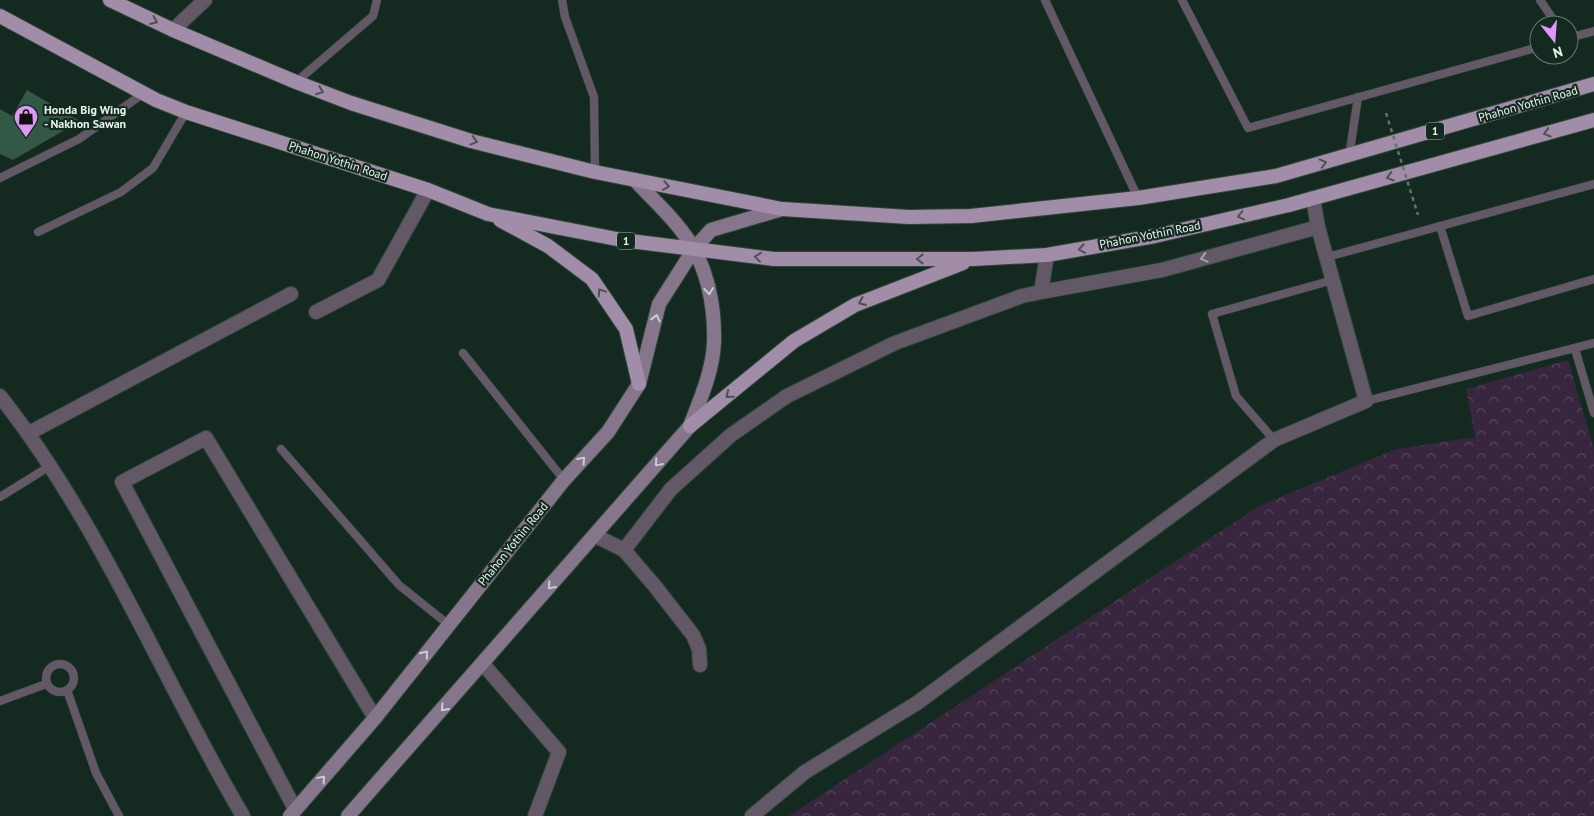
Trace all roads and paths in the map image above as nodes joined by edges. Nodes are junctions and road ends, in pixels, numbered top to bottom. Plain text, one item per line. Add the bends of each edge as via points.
1 (110, 0) edge
2 (205, 0) edge
3 (377, 0) edge
4 (562, 0) edge
5 (1045, 0) edge
6 (1182, 0) edge
7 (1540, 0) edge
8 (1551, 15) edge
9 (0, 16) edge
10 (173, 30) junction
11 (1594, 31) edge
12 (1579, 35) edge
13 (1529, 50) edge
14 (296, 82) junction
15 (1594, 84) edge
16 (144, 93) junction
17 (1358, 97) junction
18 (186, 112) junction
19 (1386, 113) dead end
20 (1594, 120) edge
21 (1349, 157) junction
22 (595, 172) junction
23 (0, 178) edge
24 (635, 180) junction
25 (1594, 184) edge
26 (428, 190) junction
27 (1138, 198) junction
28 (1313, 198) junction
29 (782, 209) junction
30 (488, 214) junction
31 (1418, 215) dead end
32 (1440, 226) junction
33 (1318, 228) junction
34 (38, 232) dead end
35 (694, 249) junction
36 (1048, 255) junction
37 (1327, 257) junction
38 (973, 259) junction
39 (1333, 280) junction
40 (1594, 280) edge
41 (1041, 292) junction
42 (291, 294) dead end
43 (316, 312) dead end
44 (1594, 343) edge
45 (1575, 349) junction
46 (463, 353) dead end
47 (639, 384) junction
48 (0, 396) edge
49 (1366, 402) junction
50 (1594, 412) edge
51 (690, 426) junction
52 (29, 432) junction
53 (1274, 440) junction
54 (281, 449) dead end
55 (50, 466) junction
56 (564, 480) junction
57 (0, 497) edge
58 (596, 536) junction
59 (624, 550) junction
60 (449, 625) junction
61 (483, 664) junction
62 (700, 665) dead end
63 (46, 684) junction
64 (67, 690) junction
65 (0, 701) edge
66 (375, 718) junction
67 (292, 813) edge
68 (119, 816) edge
69 (243, 816) edge
70 (348, 816) edge
71 (535, 816) edge
72 (752, 816) edge

1 -> 10 main road, Phahon Yothin Road / 1
2 - 10 street
3 - 14 lane via 373,16
4 - 22 lane via 594,97
5 - 27 lane
6 - 17 lane via 1248,128
7 - 8 lane
9 - 16 main road, Phahon Yothin Road / 1
10 - 14 main road, Phahon Yothin Road / 1
11 - 12 lane
13 - 17 lane
14 -> 22 main road, Phahon Yothin Road / 1 via 471,141
15 - 21 main road, Phahon Yothin Road / 1
16 - 18 main road, Phahon Yothin Road / 1
16 - 23 lane via 79,138
17 - 21 lane
18 - 26 main road, Phahon Yothin Road / 1
18 - 34 lane via 153,168 121,192
19 - 31 path, bridge
20 -> 28 main road, Phahon Yothin Road / 1
27 -> 21 main road, Phahon Yothin Road / 1 via 1276,176
22 - 24 main road, Phahon Yothin Road / 1
24 -> 29 main road, Phahon Yothin Road / 1
24 - 35 main road via 684,232
25 - 32 lane
26 - 30 main road, Phahon Yothin Road / 1
26 - 43 street via 378,280
27 - 29 main road, Phahon Yothin Road / 1 via 971,216 909,217
28 - 33 street
28 -> 36 main road, Phahon Yothin Road / 1 via 1155,236
29 - 35 main road, Phahon Yothin Road via 711,230
30 - 35 main road, Phahon Yothin Road / 1 via 622,240
47 -> 30 main road via 626,329 592,279 548,246
32 - 37 lane
32 - 40 lane via 1468,316
33 - 37 street
33 -> 41 street via 1162,270
38 -> 35 main road, Phahon Yothin Road / 1 via 774,259
47 -> 35 main road, Phahon Yothin Road via 659,304
35 -> 51 main road via 709,284 714,343 704,390
36 - 38 main road, Phahon Yothin Road / 1
36 - 41 street
37 - 39 street
38 -> 51 main road via 855,305 794,341
39 - 49 street
39 - 53 lane via 1212,314 1236,396
41 - 59 street via 894,343 787,396 731,435 671,489
42 - 52 street
44 - 45 lane
45 - 49 lane
45 - 50 lane
46 - 56 lane
56 -> 47 main road, Phahon Yothin Road via 608,432
48 - 52 street
49 - 53 street
51 -> 58 main road
52 - 55 street
53 - 72 street via 917,703 805,772
54 - 60 lane via 399,585
55 - 57 lane
55 - 69 street via 90,530
56 - 60 main road, Phahon Yothin Road
58 - 59 street
58 -> 61 main road
59 - 62 street via 693,635 699,649
66 -> 60 main road, Phahon Yothin Road
61 -> 70 main road
61 - 71 street via 559,752
63 - 64 lane via 55,692
63 - 64 lane via 47,670 65,664 74,675 74,682
63 - 65 lane
64 - 68 lane via 96,773
67 -> 66 main road, Phahon Yothin Road
66 - 67 street via 206,438 122,482

